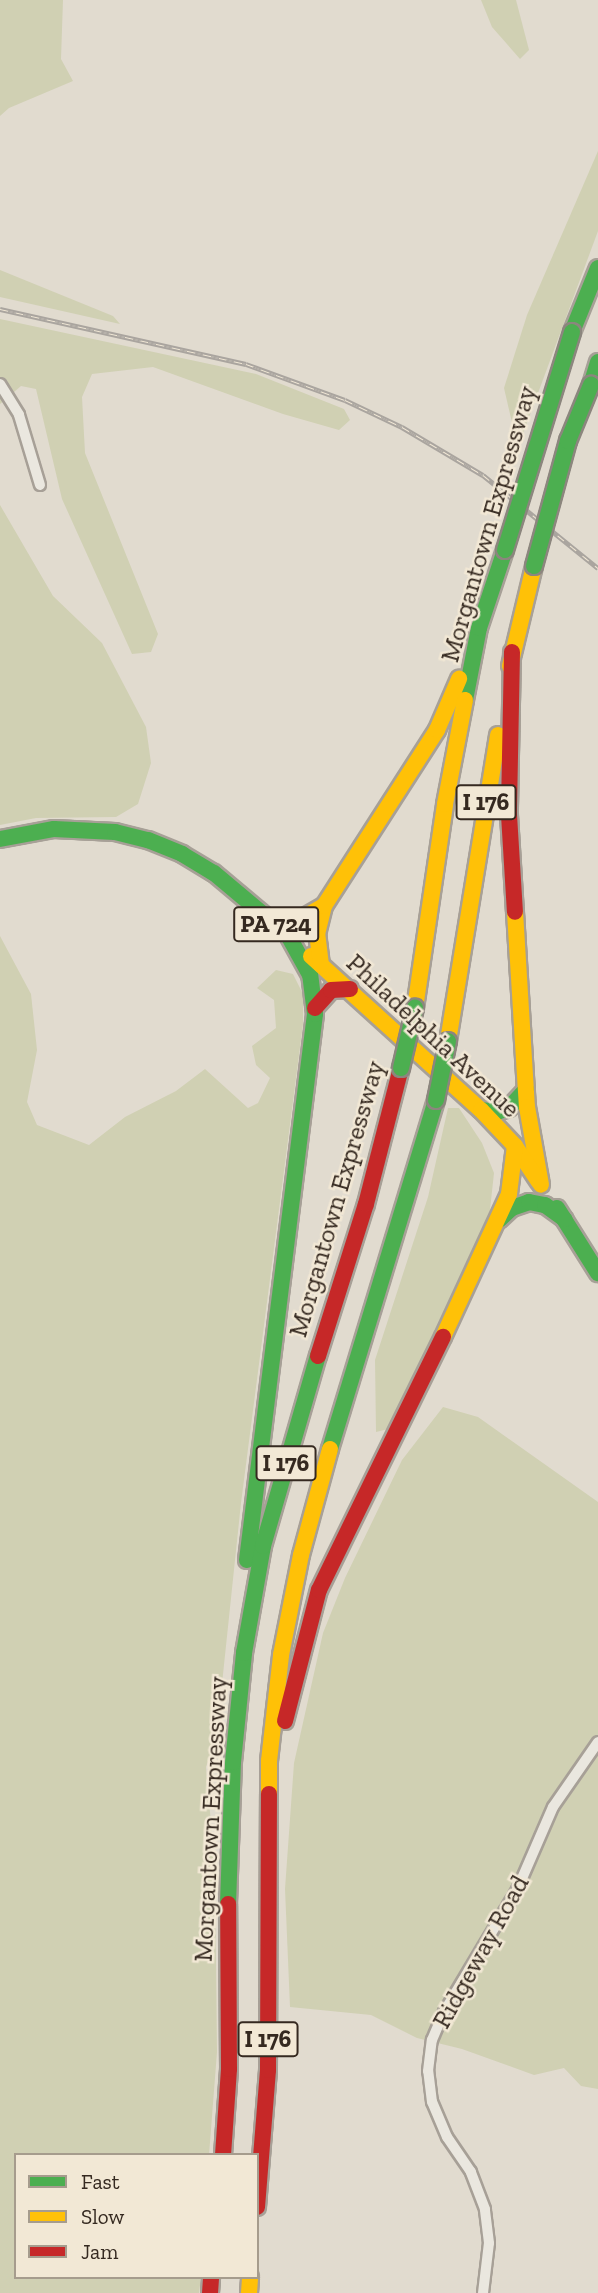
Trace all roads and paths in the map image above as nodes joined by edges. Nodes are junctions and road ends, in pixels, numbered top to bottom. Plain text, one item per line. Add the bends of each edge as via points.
1 (597, 269) edge
2 (598, 362) edge
3 (0, 384) edge
4 (40, 485) dead end
5 (479, 628) junction
6 (512, 652) junction
7 (0, 839) edge
8 (324, 906) junction
9 (274, 923) junction
10 (289, 937) junction
11 (321, 965) junction
12 (350, 989) junction
13 (315, 1008) junction
14 (526, 1090) junction
15 (481, 1110) junction
16 (514, 1146) junction
17 (541, 1185) junction
18 (564, 1219) junction
19 (499, 1220) junction
20 (598, 1273) edge
21 (598, 1742) edge
22 (228, 1869) junction
23 (270, 1869) junction
24 (223, 2153) edge
25 (259, 2182) edge
26 (483, 2293) edge

1 - 5 main road, Morgantown Expressway / I 176, bridge via 572,332
2 - 6 main road, Morgantown Expressway / I 176, bridge via 568,441
3 - 4 street via 19,415
5 - 8 main road via 444,717
5 - 22 main road, Morgantown Expressway / I 176, bridge via 401,1068 366,1204 263,1546 244,1653
6 - 14 main road via 509,815
6 - 23 main road, Morgantown Expressway / I 176, bridge via 436,1100 301,1555 281,1655 269,1761
7 - 9 main road, Philadelphia Avenue / PA 724 via 54,828 115,832 148,840 214,873
8 - 9 main road via 296,922
8 - 11 main road via 317,934
9 - 10 main road, Philadelphia Avenue / PA 724
10 - 11 main road, Philadelphia Avenue / PA 724
10 - 13 main road via 310,975
11 - 12 main road, Philadelphia Avenue / PA 724
12 - 13 main road via 331,990
12 - 15 main road, Philadelphia Avenue / PA 724
13 - 22 main road via 229,1713
14 - 15 main road via 509,1108
14 - 17 main road
15 - 16 main road, Philadelphia Avenue / PA 724
16 - 17 main road, Philadelphia Avenue / PA 724
16 - 19 main road via 511,1181
17 - 18 main road, Philadelphia Avenue / PA 724
18 - 19 main road via 545,1205 529,1202 512,1208
18 - 20 main road, Philadelphia Avenue / PA 724
19 - 23 main road via 320,1590 286,1717
21 - 26 street, Ridgeway Road via 554,1807 517,1890 432,2040 428,2071 432,2102 447,2137 471,2172 485,2209 489,2243
22 - 24 main road, Morgantown Expressway / I 176 via 229,2069
23 - 25 main road, Morgantown Expressway / I 176 via 268,2070

